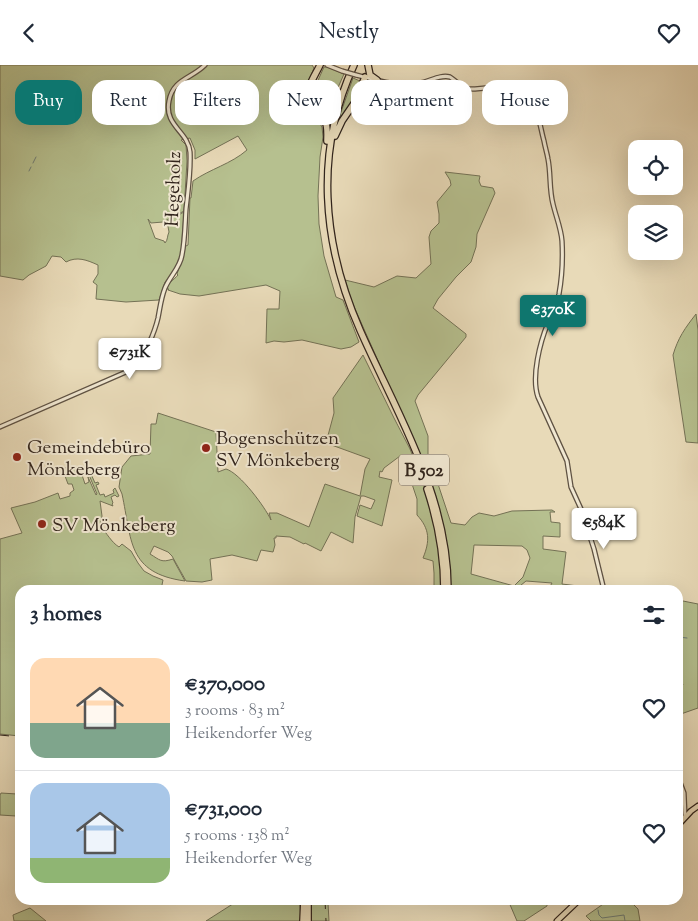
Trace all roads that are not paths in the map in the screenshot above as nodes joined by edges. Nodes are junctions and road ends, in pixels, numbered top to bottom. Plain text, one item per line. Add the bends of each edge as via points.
1 (205, 65) edge
2 (327, 65) edge
3 (353, 65) edge
4 (368, 65) edge
5 (319, 66) edge
6 (361, 77) junction
7 (315, 80) edge
8 (377, 80) joint
9 (430, 80) edge
10 (452, 80) edge
11 (472, 89) edge
12 (341, 91) edge
13 (331, 125) edge
14 (327, 141) junction
15 (330, 147) junction
16 (370, 357) junction
17 (0, 427) edge
18 (444, 585) edge
19 (448, 585) edge
20 (603, 585) edge
21 (683, 790) edge
22 (698, 806) edge
23 (685, 817) junction
24 (683, 819) edge
25 (304, 905) edge
26 (308, 905) edge
27 (574, 905) edge
28 (304, 921) edge
29 (308, 921) edge
30 (557, 921) edge

1 - 17 street, Hegeholz via 177,84 169,99 170,119 185,138 190,151 189,179 182,255 164,291 147,346 136,365 126,372
2 - 6 street, bridge
3 - 12 highway, B 502
3 - 15 highway, B 502
4 - 6 highway, B 502
4 - 8 highway, B 502 via 370,75
5 - 7 highway, B 502
5 - 14 highway, B 502 via 309,96 325,122
6 - 8 street
6 - 15 highway, B 502 via 355,102
9 - 10 street via 448,77
11 - 20 street via 507,89 527,99 539,121 562,241 559,294 538,357 536,388 567,461 571,487 594,549
13 - 14 highway, B 502
14 - 16 highway, B 502 via 323,192 330,250 346,305
15 - 16 highway, B 502 via 327,181 333,250 349,304
16 - 18 highway, B 502 via 428,492 440,538
16 - 19 highway, B 502 via 410,435 432,491 444,538
21 - 23 street
22 - 23 main road
23 - 24 main road
25 - 28 highway
26 - 29 highway
27 - 30 main road

